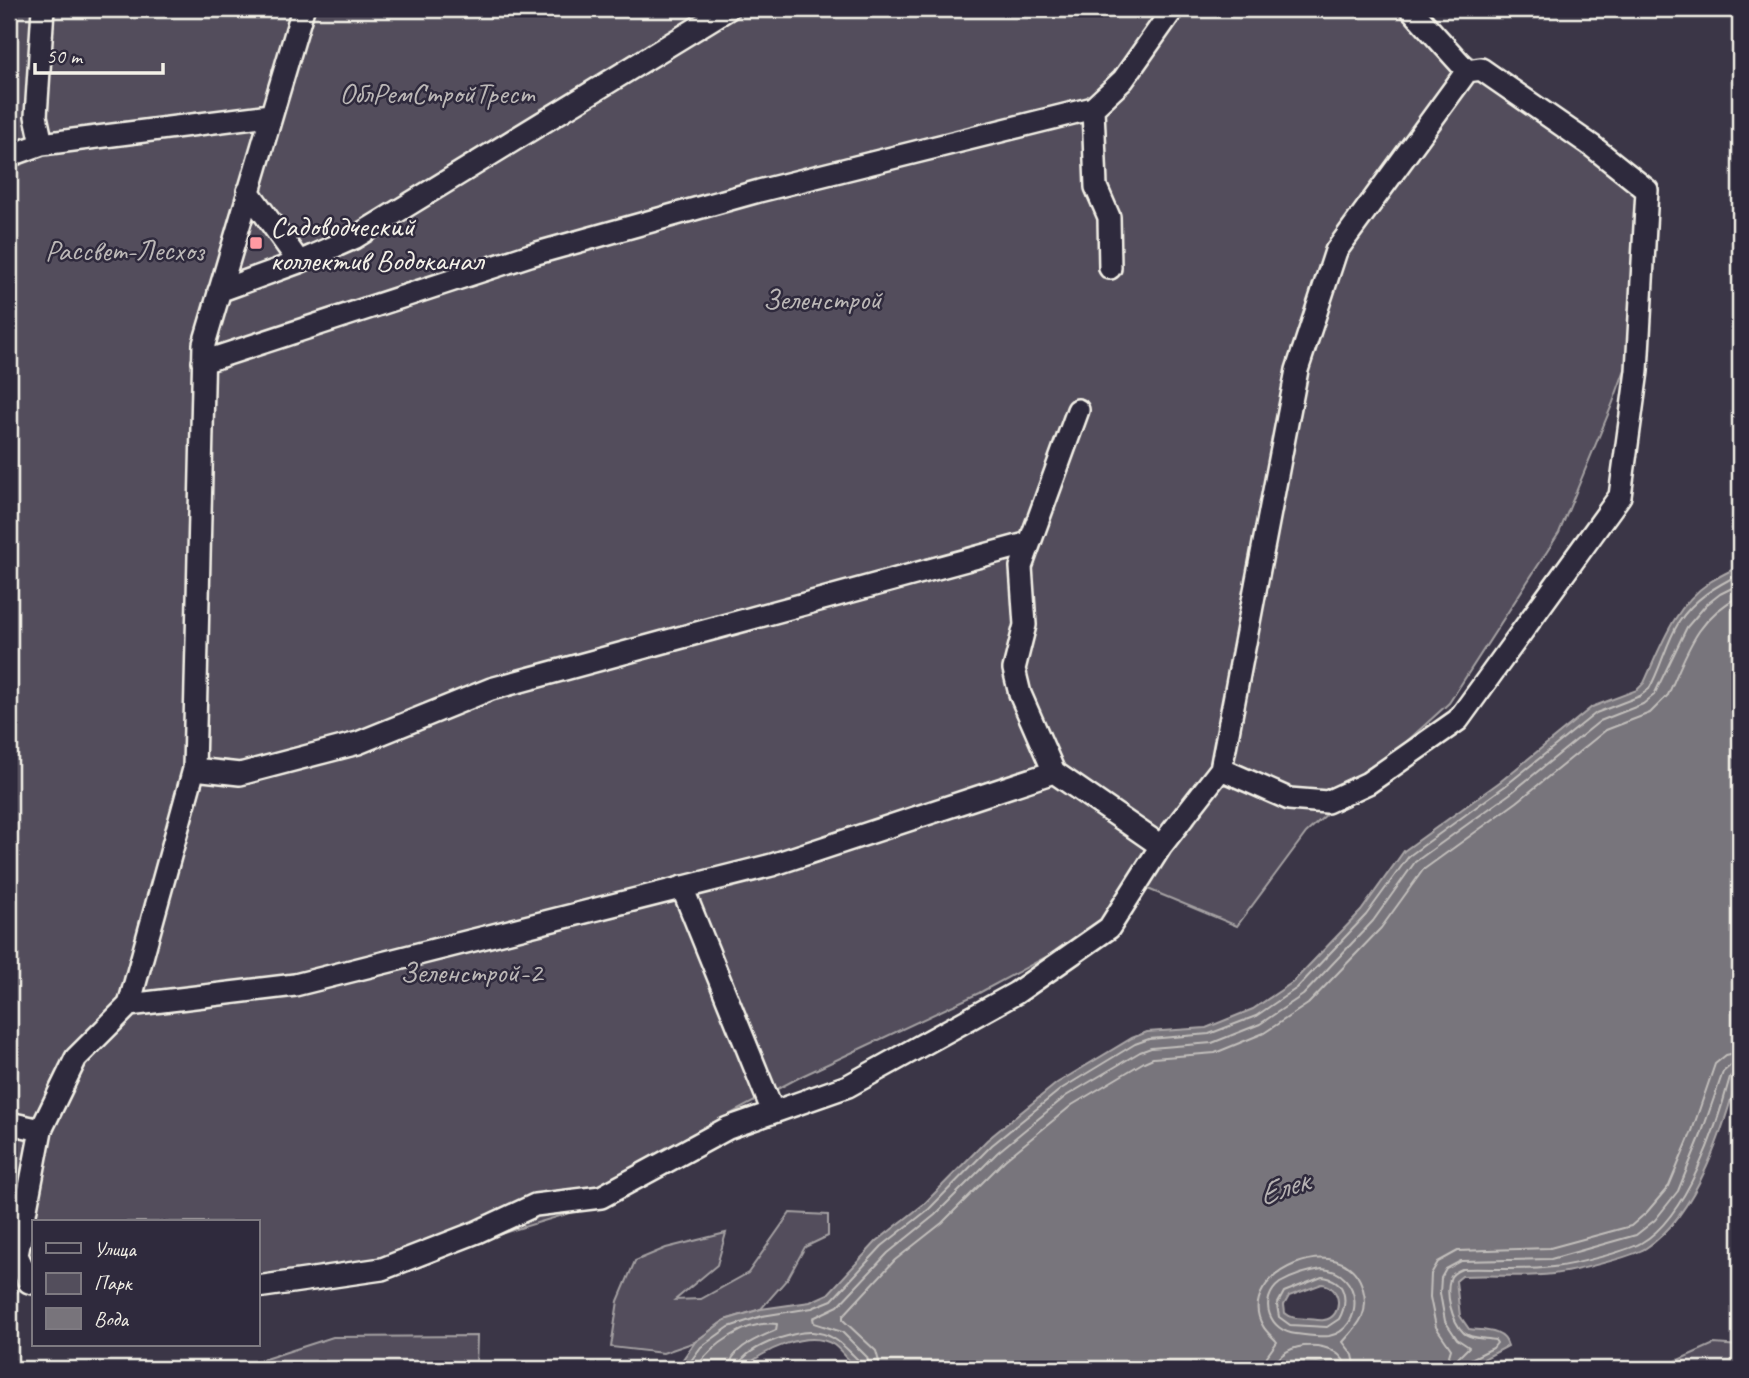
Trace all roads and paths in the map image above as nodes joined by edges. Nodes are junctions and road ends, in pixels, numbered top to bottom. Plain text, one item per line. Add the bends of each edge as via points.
1 (43, 9) edge
2 (320, 9) edge
3 (728, 9) edge
4 (1173, 9) edge
5 (1411, 9) edge
6 (301, 16) edge
7 (1468, 71) junction
8 (1093, 108) junction
9 (270, 115) junction
10 (42, 144) junction
11 (9, 156) edge
12 (248, 191) junction
13 (299, 262) junction
14 (1110, 268) dead end
15 (219, 291) junction
16 (204, 362) junction
17 (1078, 410) dead end
18 (1029, 544) junction
19 (194, 769) junction
20 (1221, 769) junction
21 (1054, 772) junction
22 (1161, 846) junction
23 (682, 887) junction
24 (130, 1005) junction
25 (773, 1112) junction
26 (9, 1124) edge
27 (41, 1130) junction
28 (32, 1283) edge
29 (259, 1287) edge

1 - 10 lane via 36,116
2 - 6 lane
3 - 13 lane via 354,238
4 - 8 lane via 1123,80
5 - 7 lane
6 - 9 lane
7 - 20 lane via 1336,251 1297,370
7 - 20 lane via 1481,69 1647,190 1637,371 1620,496 1458,720 1368,783 1326,802 1289,799
8 - 14 lane via 1096,187 1109,217
8 - 16 lane via 759,191 530,255
9 - 10 lane
9 - 12 lane
10 - 11 lane
12 - 13 lane
12 - 15 lane
13 - 15 lane
15 - 16 lane via 204,344
16 - 19 lane
17 - 18 lane
18 - 19 lane via 491,689 358,743 240,774
18 - 21 lane via 1021,567 1026,625 1014,668 1020,694
19 - 24 lane
20 - 22 lane
21 - 22 lane
21 - 23 lane via 772,865
22 - 25 lane via 1109,928 1016,993 848,1086
23 - 24 lane via 295,985
23 - 25 lane
24 - 27 lane via 76,1058
25 - 29 lane via 729,1128 601,1196 535,1205 382,1269
26 - 27 lane
27 - 28 lane via 17,1255

